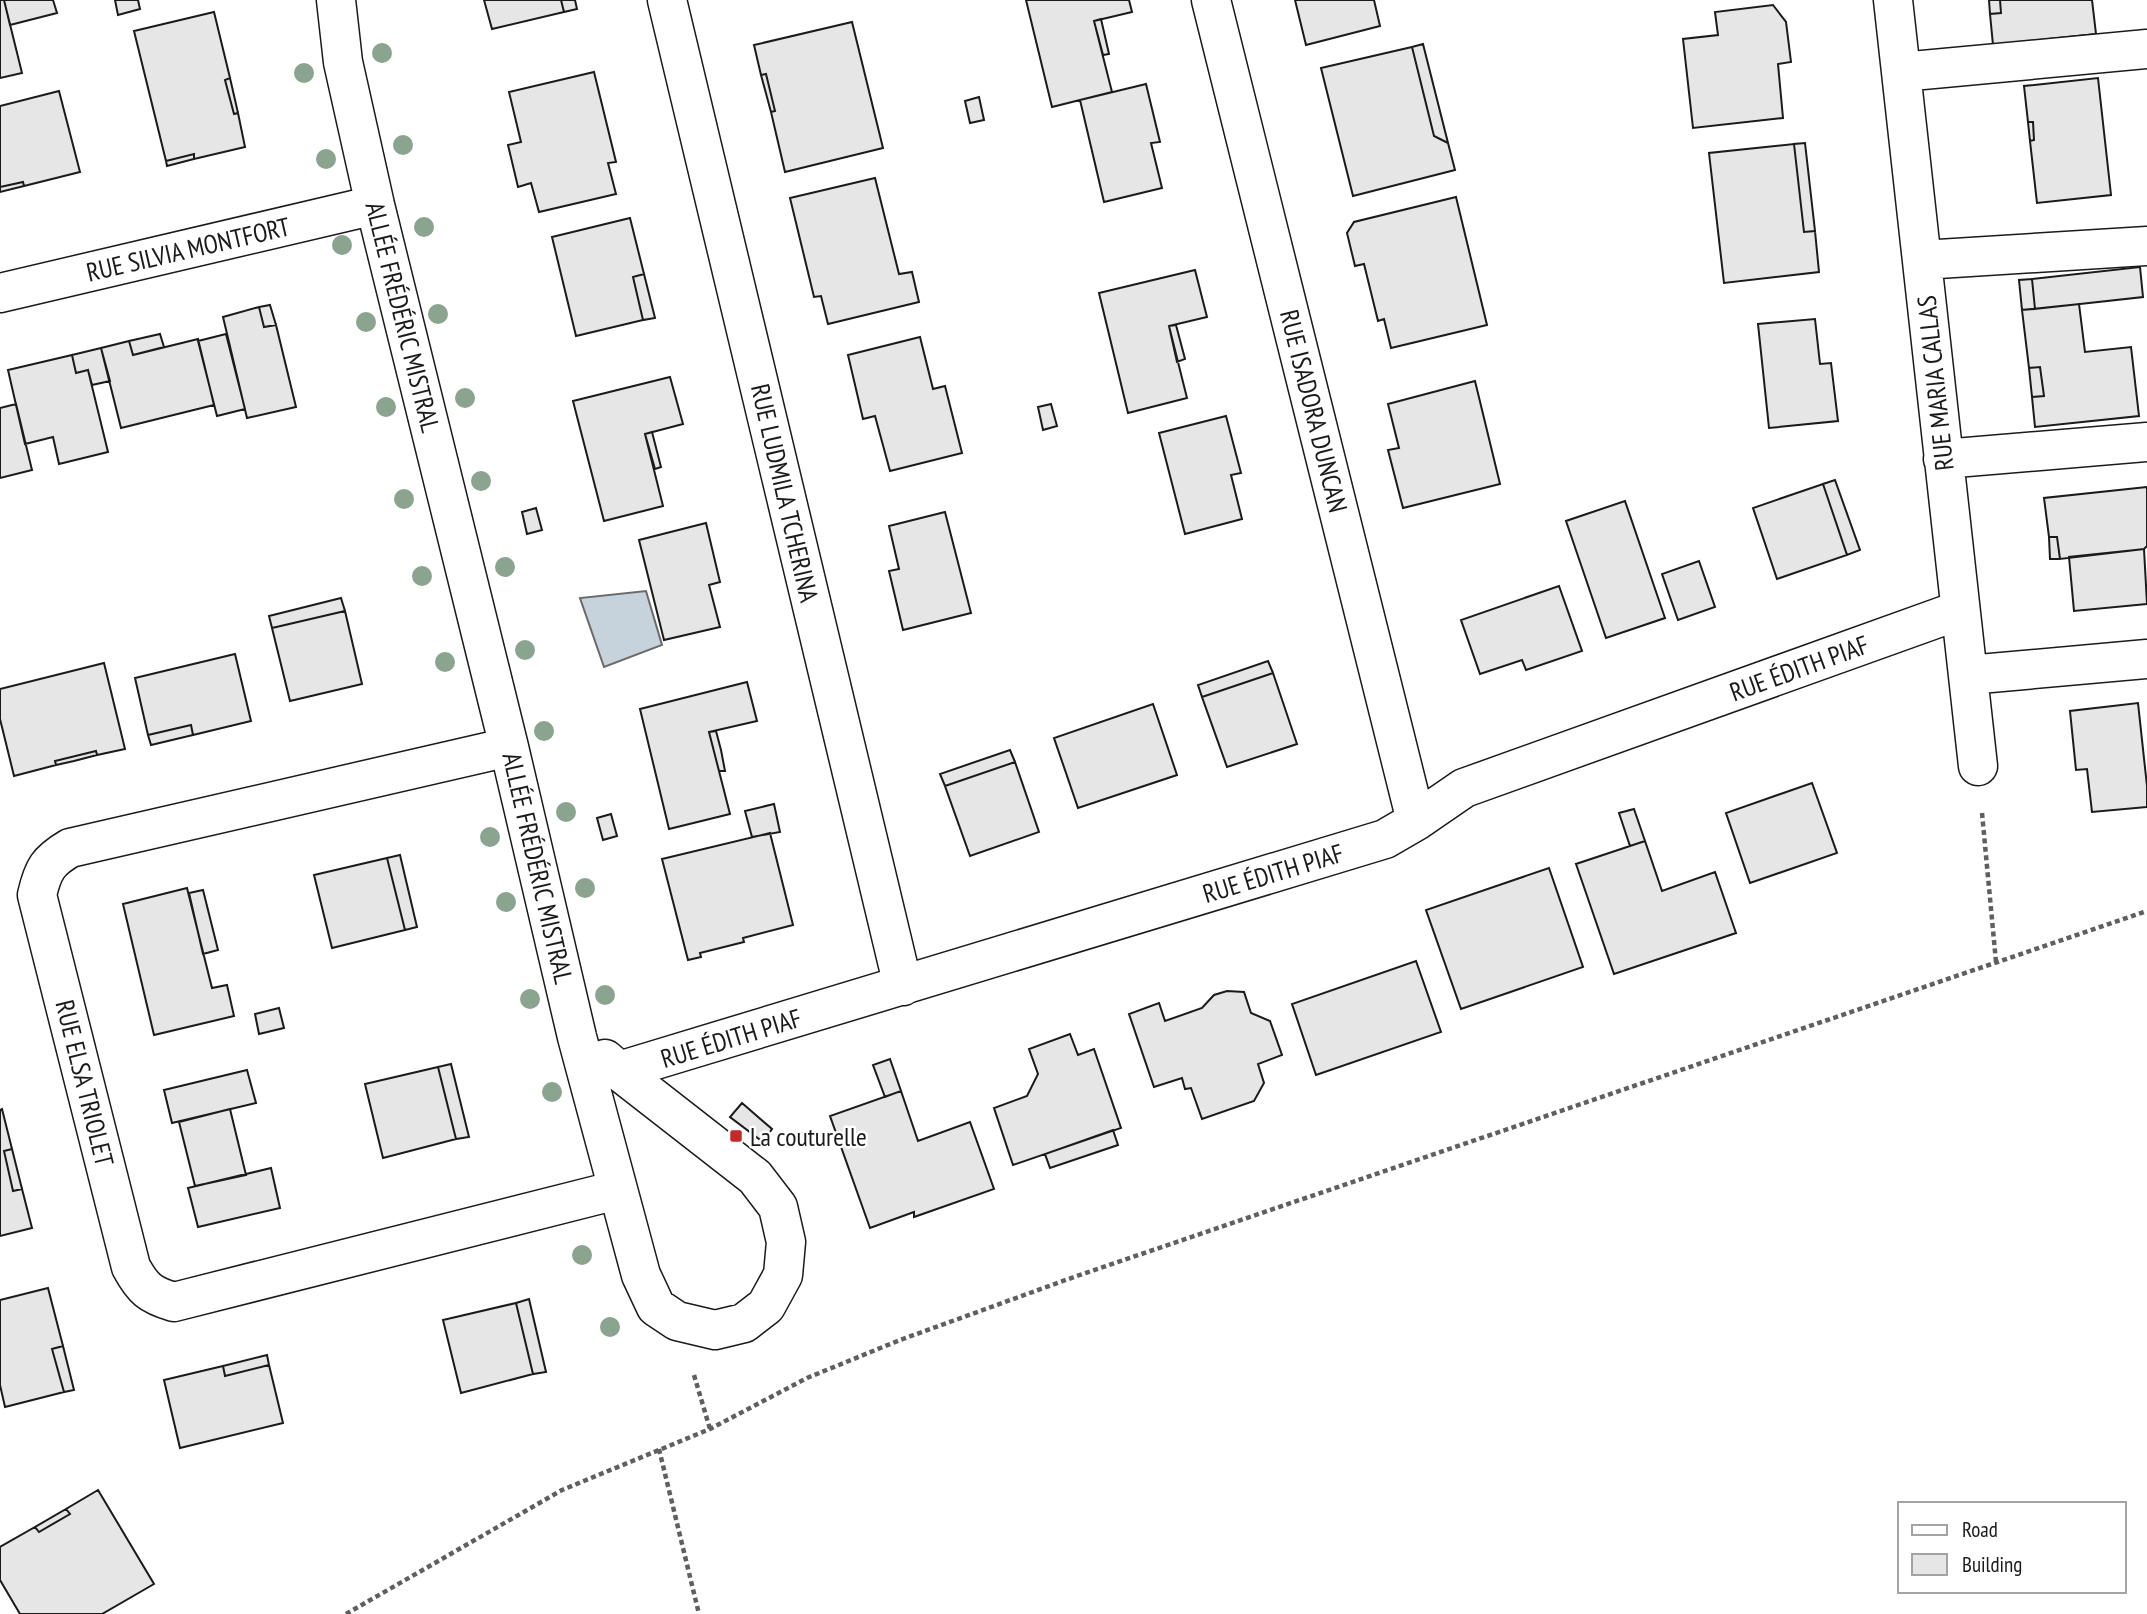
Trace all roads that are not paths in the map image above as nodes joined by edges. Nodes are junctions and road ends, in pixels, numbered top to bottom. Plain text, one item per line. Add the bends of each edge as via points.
1 (336, 0) edge
2 (667, 0) edge
3 (1211, 0) edge
4 (1894, 0) edge
5 (2147, 49) edge
6 (1902, 72) junction
7 (375, 205) junction
8 (2147, 246) edge
9 (1922, 260) junction
10 (0, 293) edge
11 (2147, 442) edge
12 (1943, 459) junction
13 (1959, 610) junction
14 (2147, 659) edge
15 (1968, 675) junction
16 (509, 747) junction
17 (1978, 766) road end
18 (1416, 821) junction
19 (903, 986) junction
20 (577, 1037) junction
21 (619, 1071) junction
22 (617, 1190) junction

1 - 7 street, ALLÉE FRÉDÉRIC MISTRAL via 343,62
2 - 19 street, RUE LUDMILA TCHERINA
3 - 18 street, RUE ISADORA DUNCAN
4 - 6 street, RUE MARIA CALLAS
5 - 6 street
6 - 9 street, RUE MARIA CALLAS
7 - 10 street, RUE SILVIA MONTFORT
7 - 16 street, ALLÉE FRÉDÉRIC MISTRAL
8 - 9 street
9 - 12 street, RUE MARIA CALLAS
11 - 12 street
12 - 13 street, RUE MARIA CALLAS
13 - 15 street, RUE MARIA CALLAS
13 - 18 street, RUE ÉDITH PIAF via 1464,788
14 - 15 street
15 - 17 street, RUE MARIA CALLAS
16 - 20 street, ALLÉE FRÉDÉRIC MISTRAL
16 - 22 street, RUE ELSA TRIOLET via 70,848 47,866 37,895 131,1267 141,1286 156,1297 174,1302
18 - 19 street, RUE ÉDITH PIAF via 1385,839
19 - 21 street, RUE ÉDITH PIAF
20 - 21 street
20 - 22 street, ALLÉE FRÉDÉRIC MISTRAL
21 - 22 street, ALLÉE FRÉDÉRIC MISTRAL via 755,1177 778,1207 786,1242 783,1275 766,1306 744,1323 715,1330 677,1321 656,1307 641,1275

